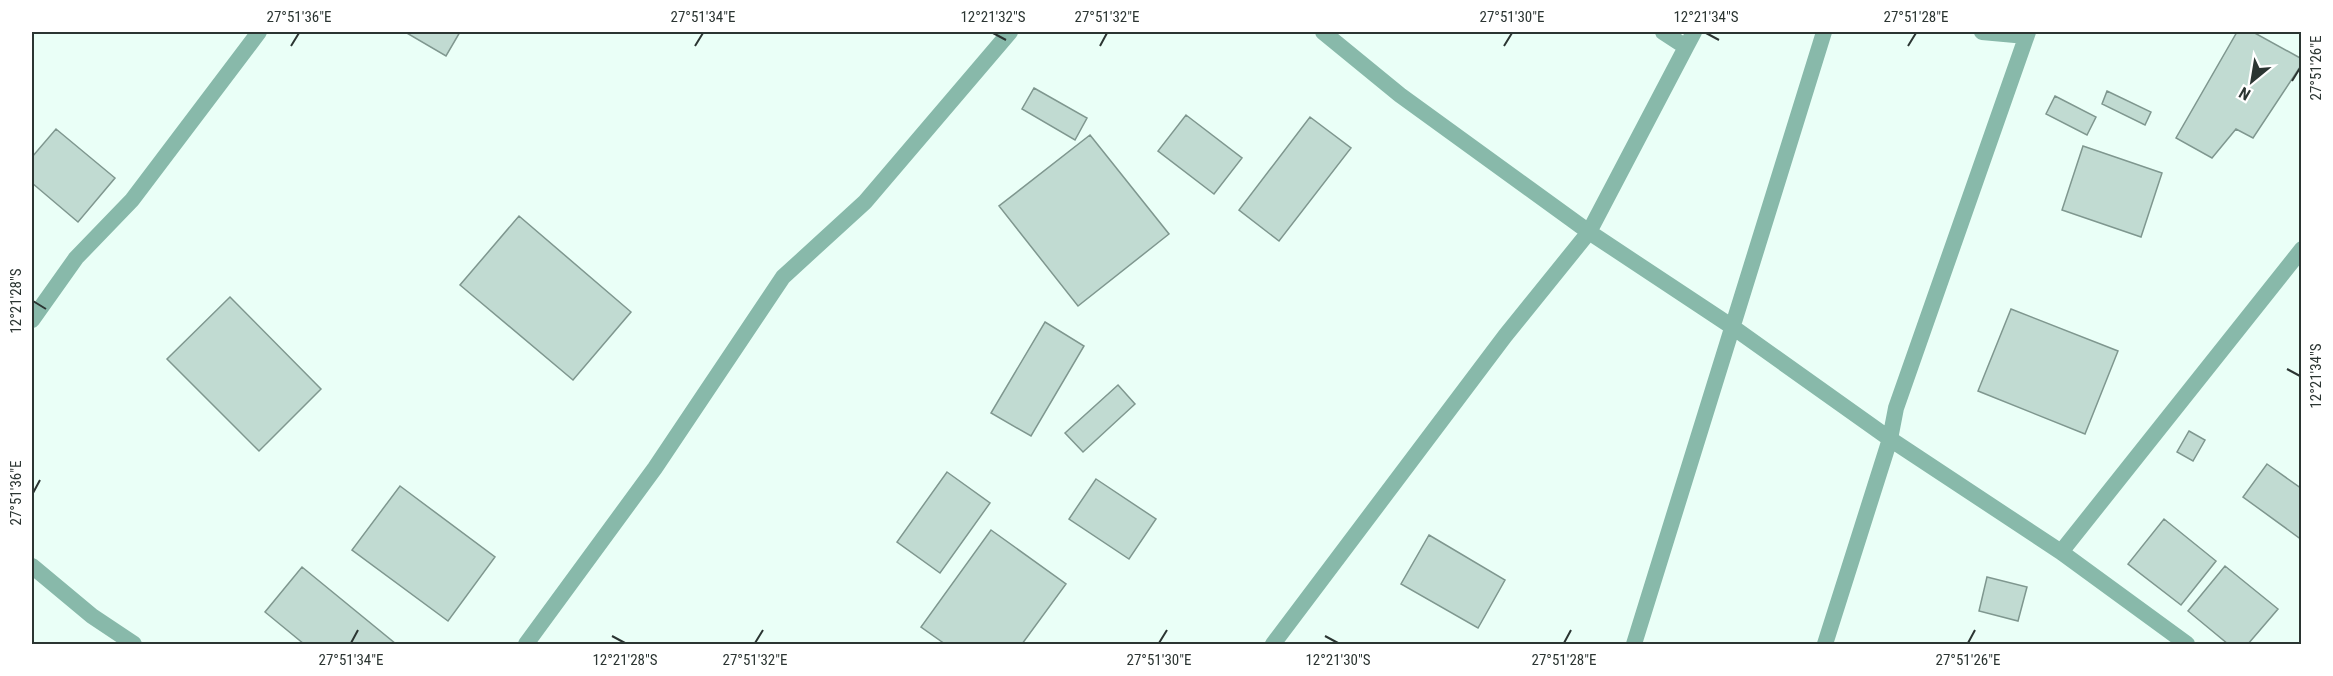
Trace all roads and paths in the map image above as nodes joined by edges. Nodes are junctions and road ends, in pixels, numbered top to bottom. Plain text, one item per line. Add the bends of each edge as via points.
1 (259, 32) edge
2 (1010, 32) edge
3 (1323, 32) edge
4 (1663, 32) edge
5 (1694, 32) edge
6 (1824, 32) edge
7 (1982, 32) edge
8 (2027, 34) edge
9 (1686, 47) junction
10 (1589, 232) junction
11 (2301, 249) edge
12 (32, 320) edge
13 (1734, 328) junction
14 (1890, 439) junction
15 (2061, 552) junction
16 (32, 566) edge
17 (134, 645) edge
18 (526, 645) edge
19 (1273, 645) edge
20 (1634, 645) edge
21 (1826, 645) edge
22 (2187, 645) edge

1 - 12 street via 132,200 76,258
2 - 18 street via 865,202 783,277 655,468
3 - 10 street via 1400,95
4 - 9 street
5 - 9 street
6 - 13 street
7 - 8 street
8 - 14 street via 1896,408
9 - 10 street
10 - 13 street
10 - 19 street via 1505,336
11 - 15 street
13 - 14 street
13 - 20 street
14 - 15 street
14 - 21 street
15 - 22 street
16 - 17 street

